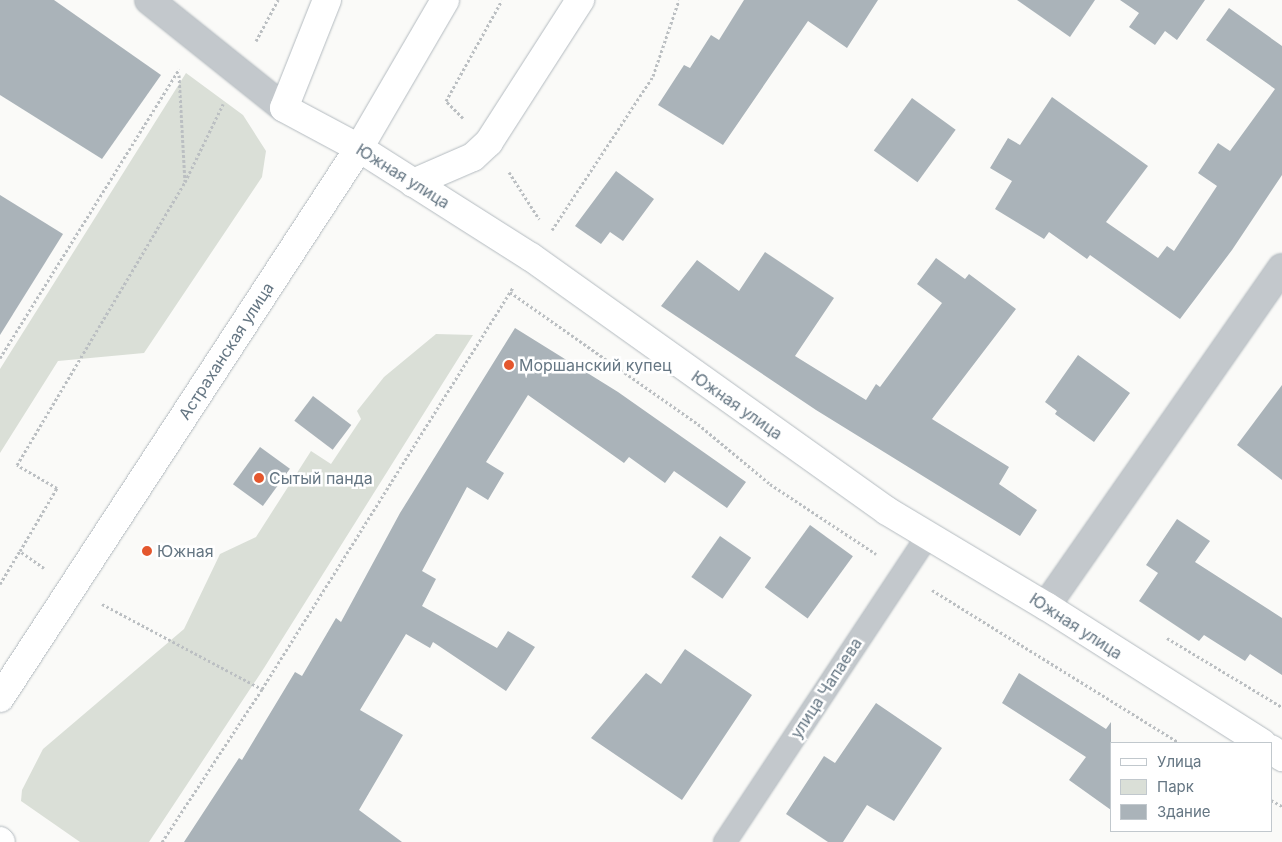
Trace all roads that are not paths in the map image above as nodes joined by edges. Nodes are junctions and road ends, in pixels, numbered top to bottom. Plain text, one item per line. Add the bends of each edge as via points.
1 (150, 0) edge
2 (327, 0) edge
3 (445, 0) edge
4 (580, 0) edge
5 (284, 108) junction
6 (359, 148) junction
7 (412, 182) junction
8 (1282, 268) edge
9 (928, 535) junction
10 (1046, 606) junction
11 (0, 698) edge
12 (1260, 742) edge
13 (725, 842) edge

1 - 5 street, Южная улица
2 - 5 street
3 - 6 street, Астраханская улица
4 - 7 street via 489,142 473,157
5 - 6 street, Южная улица
6 - 7 street, Южная улица
6 - 11 street, Астраханская улица
7 - 9 street, Южная улица via 531,257 887,511
8 - 10 street
9 - 10 street, Южная улица
9 - 13 lane, улица Чапаева
10 - 12 street, Южная улица

